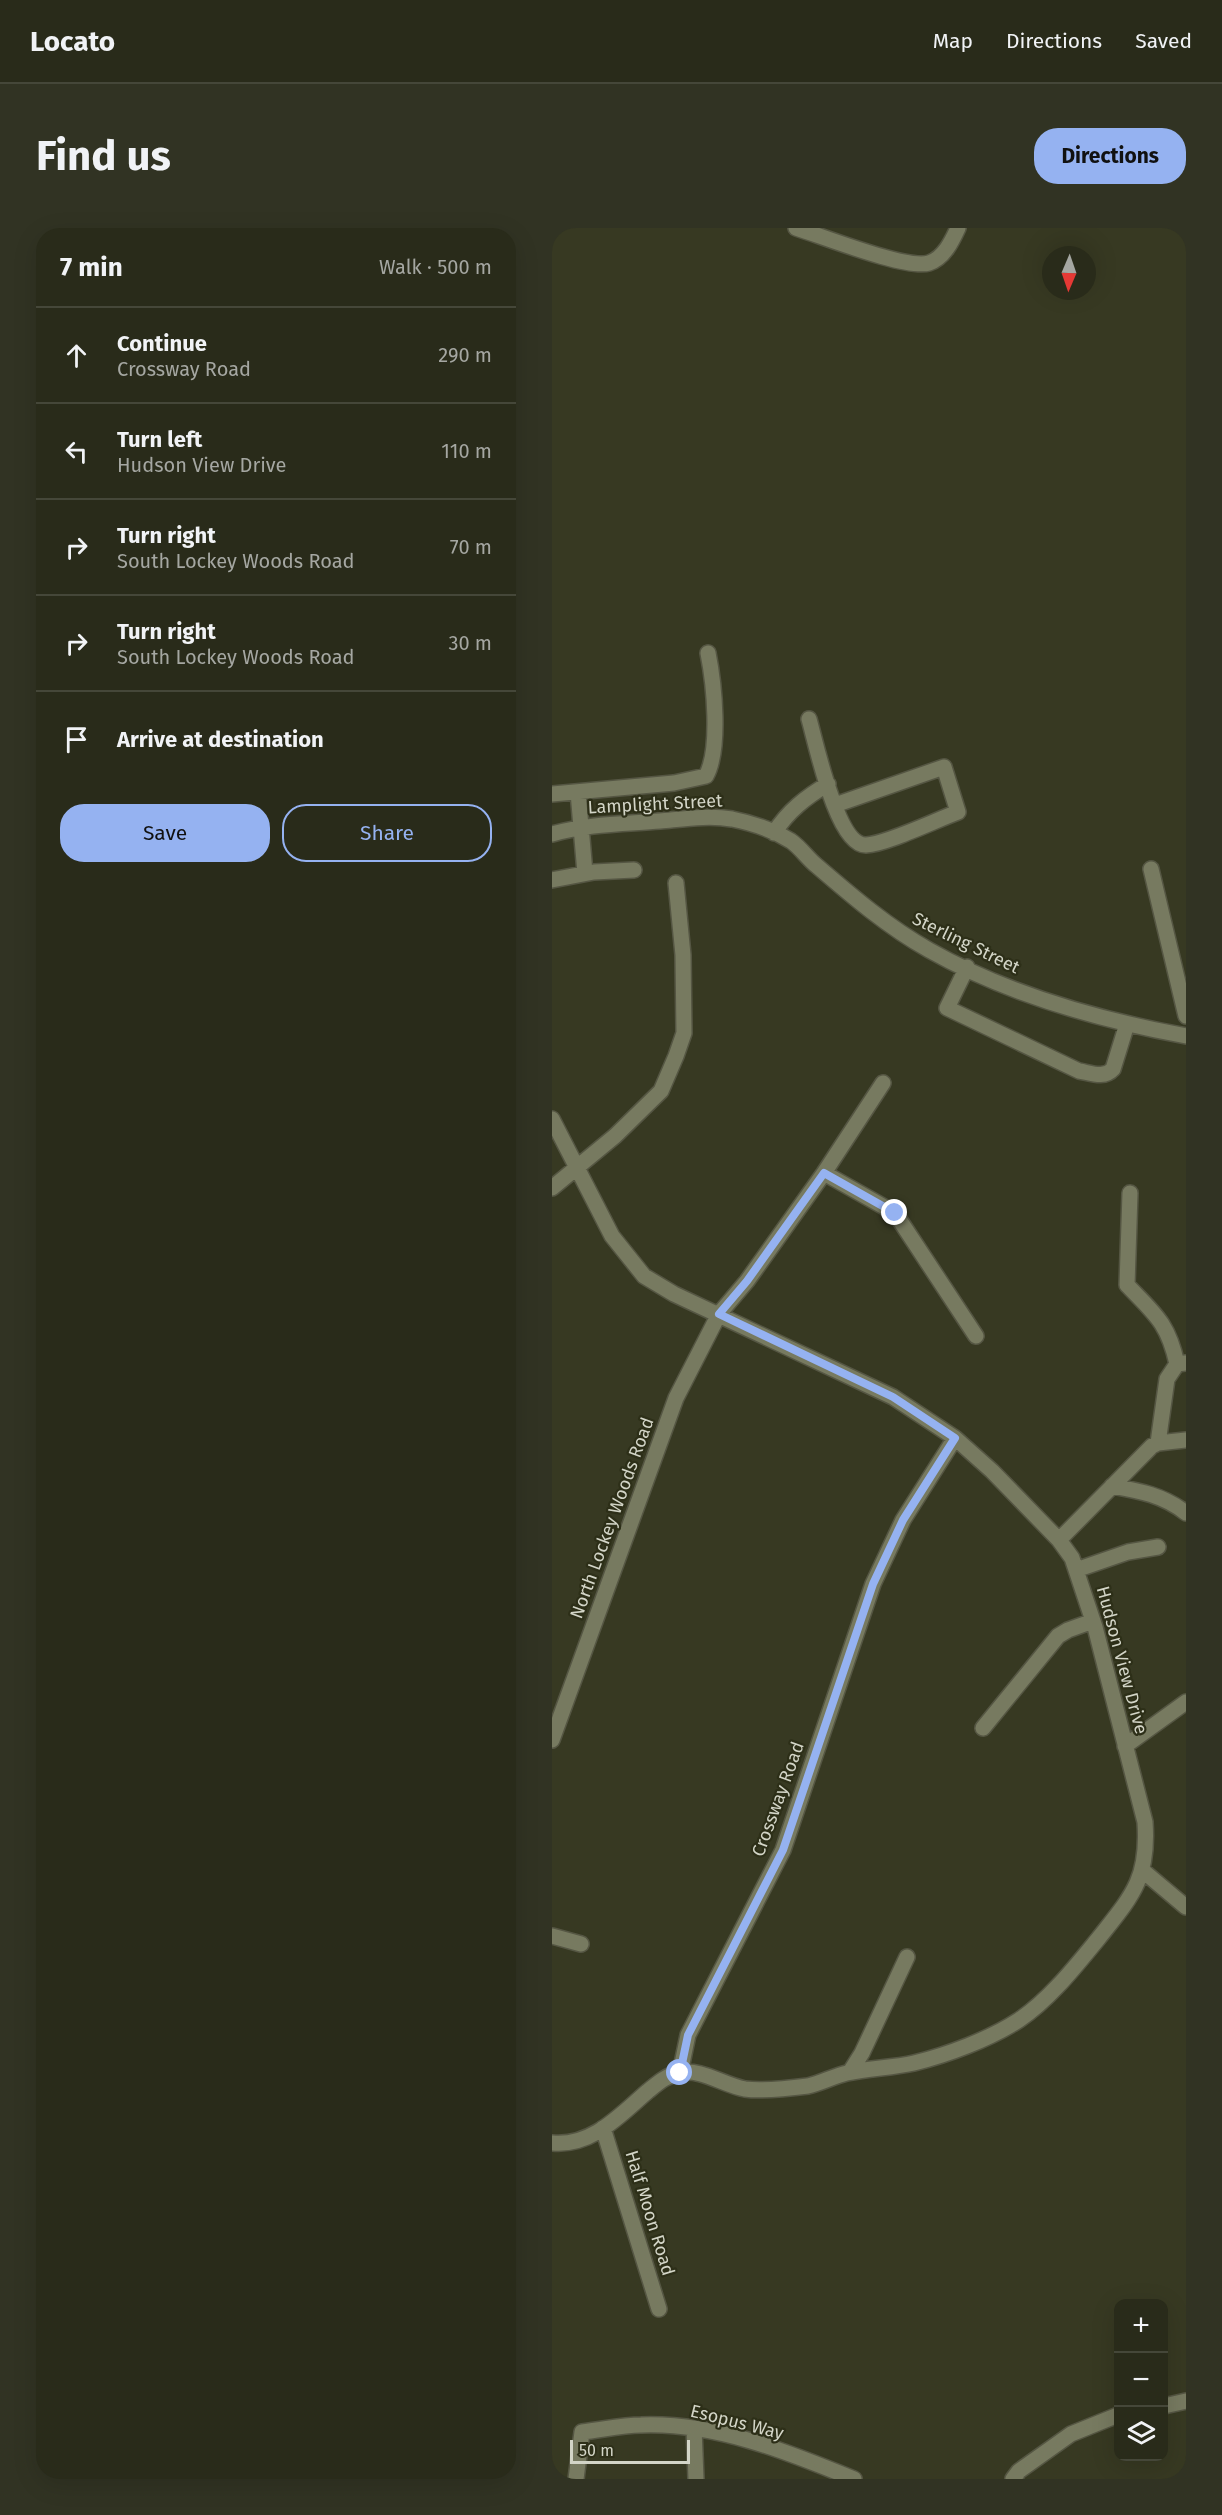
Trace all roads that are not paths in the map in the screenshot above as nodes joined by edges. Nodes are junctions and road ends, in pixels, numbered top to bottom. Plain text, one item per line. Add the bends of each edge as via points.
1 (796, 228) edge
2 (957, 228) edge
3 (708, 653) dead end
4 (809, 719) dead end
5 (828, 784) junction
6 (578, 792) junction
7 (552, 794) edge
8 (835, 805) junction
9 (580, 827) junction
10 (759, 827) joint
11 (774, 833) junction
12 (552, 834) edge
13 (1151, 869) dead end
14 (634, 870) dead end
15 (585, 873) junction
16 (552, 880) edge
17 (676, 883) dead end
18 (967, 967) junction
19 (1186, 1016) edge
20 (1127, 1024) junction
21 (1186, 1036) edge
22 (883, 1083) dead end
23 (552, 1119) edge
24 (575, 1167) junction
25 (824, 1173) junction
26 (552, 1188) edge
27 (1130, 1193) dead end
28 (719, 1314) junction
29 (976, 1336) dead end
30 (1182, 1363) edge
31 (955, 1438) junction
32 (1186, 1440) edge
33 (1158, 1443) junction
34 (1112, 1486) junction
35 (1186, 1513) edge
36 (1059, 1540) junction
37 (1158, 1547) dead end
38 (1076, 1570) junction
39 (1093, 1621) junction
40 (1186, 1702) edge
41 (983, 1728) dead end
42 (552, 1740) edge
43 (1125, 1746) junction
44 (1142, 1870) junction
45 (1186, 1907) edge
46 (552, 1936) edge
47 (581, 1944) dead end
48 (907, 1957) dead end
49 (680, 2073) junction
50 (850, 2073) junction
51 (603, 2128) junction
52 (555, 2143) edge
53 (659, 2309) dead end
54 (1186, 2401) edge
55 (1168, 2405) edge
56 (1114, 2417) edge
57 (693, 2428) junction
58 (576, 2479) edge
59 (696, 2479) edge
60 (854, 2479) edge
61 (1013, 2479) edge

1 - 2 street via 904,262 932,263 950,246
3 - 6 street via 714,693 711,762 706,776
4 - 5 street
5 - 8 street
5 - 11 street via 785,816
6 - 7 street
6 - 9 street
8 - 8 street via 850,837 858,844 868,845 958,812 944,767
9 - 10 street, Lamplight Street via 696,818 730,819
9 - 12 street, Lamplight Street
9 - 15 street
10 - 11 street, Sterling Street
11 - 18 street, Sterling Street via 793,843 883,921 931,951
13 - 19 street
14 - 15 street
15 - 16 street
17 - 24 street via 683,955 684,1033 661,1091 615,1136
18 - 20 street, Sterling Street via 1011,988
18 - 20 street via 947,1008 1079,1071 1109,1074
20 - 21 street, Sterling Street
22 - 25 street, North Lockey Woods Road
23 - 24 street, Hudson View Drive
24 - 26 street
24 - 28 street, Hudson View Drive via 612,1236 644,1276
25 - 28 street, North Lockey Woods Road
25 - 29 street via 895,1213
27 - 30 street via 1127,1285 1154,1312 1172,1338
28 - 31 street, Hudson View Drive via 893,1397
28 - 42 street, North Lockey Woods Road via 676,1398
30 - 33 street via 1167,1379
31 - 36 street, Hudson View Drive
31 - 49 street, Crossway Road via 903,1520 873,1584 783,1850 688,2035
32 - 33 street
33 - 34 street
34 - 35 street via 1153,1493
34 - 36 street
36 - 38 street, Hudson View Drive
37 - 38 street via 1128,1552
38 - 39 street, Hudson View Drive
39 - 41 street via 1058,1636
39 - 43 street, Hudson View Drive
40 - 43 street
43 - 44 street, Hudson View Drive via 1145,1821 1147,1849
44 - 45 street
44 - 50 street, Hudson View Drive via 1120,1912 1079,1962 1018,2021 986,2038 914,2063
46 - 47 street
48 - 50 street
49 - 50 street, Hudson View Drive via 700,2073 746,2089 808,2086
49 - 51 street via 662,2079
51 - 52 street via 569,2144
51 - 53 street, Half Moon Road
54 - 55 street
56 - 61 street via 1071,2433
57 - 58 street, Esopus Way via 642,2425 582,2432
57 - 59 street
57 - 60 street, Esopus Way via 743,2440

